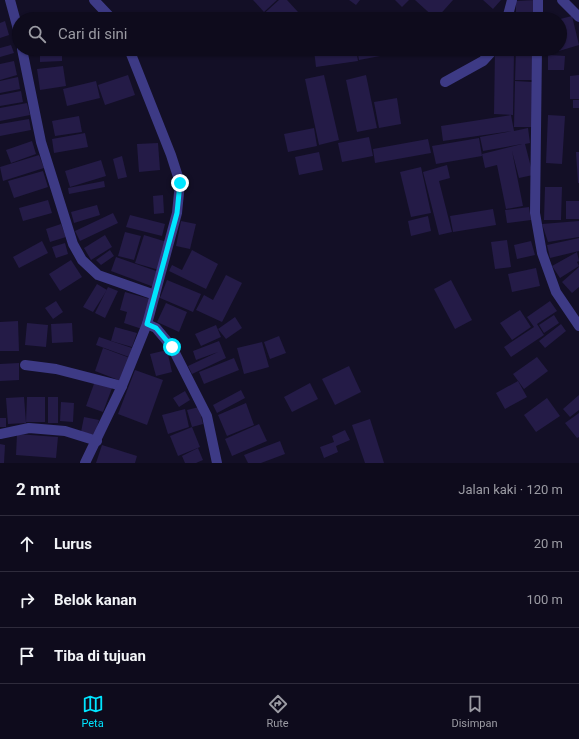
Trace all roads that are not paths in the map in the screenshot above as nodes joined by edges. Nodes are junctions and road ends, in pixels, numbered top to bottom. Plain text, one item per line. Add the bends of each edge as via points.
1 (10, 0) edge
2 (94, 0) edge
3 (512, 0) edge
4 (538, 0) edge
5 (562, 0) edge
6 (13, 12) edge
7 (105, 12) edge
8 (509, 12) edge
9 (538, 12) edge
10 (579, 17) edge
11 (23, 56) edge
12 (132, 56) edge
13 (488, 56) edge
14 (537, 56) edge
15 (445, 82) dead end
16 (155, 295) junction
17 (147, 324) junction
18 (579, 326) edge
19 (26, 365) dead end
20 (122, 386) junction
21 (0, 434) edge
22 (97, 440) junction
23 (85, 463) edge
24 (217, 463) edge

1 - 6 street
2 - 7 street
3 - 8 street
4 - 9 street
5 - 10 street
11 - 16 street via 41,142 73,244 82,260 98,275
12 - 16 street via 180,183 177,213
13 - 15 street
14 - 18 street via 535,214 542,254 556,292
16 - 17 street
17 - 20 street
17 - 24 street via 156,328 172,347 207,416
19 - 20 street via 56,369
20 - 22 street
21 - 22 street via 28,428 65,431
22 - 23 street

